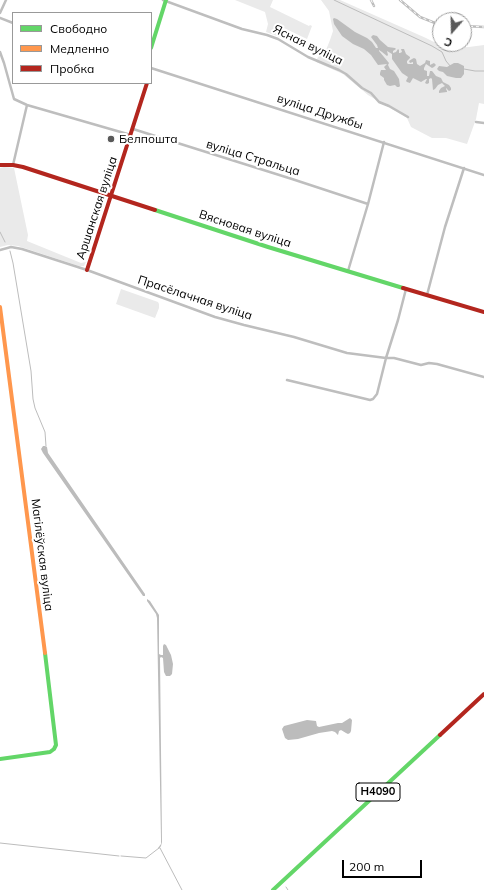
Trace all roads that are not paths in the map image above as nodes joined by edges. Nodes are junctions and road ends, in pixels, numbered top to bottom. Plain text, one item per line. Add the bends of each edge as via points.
1 (6, 0) edge
2 (165, 0) edge
3 (0, 13) edge
4 (0, 18) edge
5 (12, 23) edge
6 (152, 45) edge
7 (0, 52) edge
8 (152, 68) edge
9 (147, 84) edge
10 (27, 105) junction
11 (408, 116) dead end
12 (476, 122) dead end
13 (484, 123) edge
14 (132, 129) junction
15 (131, 135) junction
16 (384, 142) junction
17 (0, 165) edge
18 (13, 165) junction
19 (464, 168) junction
20 (484, 174) edge
21 (111, 196) junction
22 (368, 204) junction
23 (0, 250) edge
24 (87, 270) junction
25 (348, 271) junction
26 (406, 288) junction
27 (427, 295) junction
28 (0, 307) edge
29 (484, 312) edge
30 (386, 358) junction
31 (484, 377) edge
32 (287, 380) dead end
33 (484, 694) edge
34 (0, 759) edge
35 (273, 890) edge

1 - 3 street
2 - 6 street
2 - 11 street, Ясная вуліца via 242,29 278,39 308,57 344,72 379,102
4 - 5 street
7 - 10 street via 14,99
8 - 16 street, вуліца Дружбы
9 - 14 street, Аршанская вуліца
10 - 15 street
10 - 18 street
12 - 13 street
14 - 15 street, Аршанская вуліца
14 - 22 street, вуліца Стральца
15 - 21 street, Аршанская вуліца
16 - 19 street, вуліца Дружбы
16 - 22 street
17 - 18 street, Вясновая вуліца
18 - 21 street, Вясновая вуліца
19 - 20 street, вуліца Дружбы
19 - 27 street
21 - 24 street, Аршанская вуліца
21 - 25 street, Вясновая вуліца
22 - 25 street
23 - 24 street, Прасёлачная вуліца via 17,248
24 - 30 street, Прасёлачная вуліца via 215,317 347,353
25 - 26 street, Вясновая вуліца
26 - 27 street, Вясновая вуліца
26 - 30 street
27 - 29 street, Вясновая вуліца
28 - 34 street, Магілёўская вуліца via 56,743 50,752
30 - 31 street, Прасёлачная вуліца via 421,365 437,364
30 - 32 street via 376,397 370,400
33 - 35 street, Н4090

